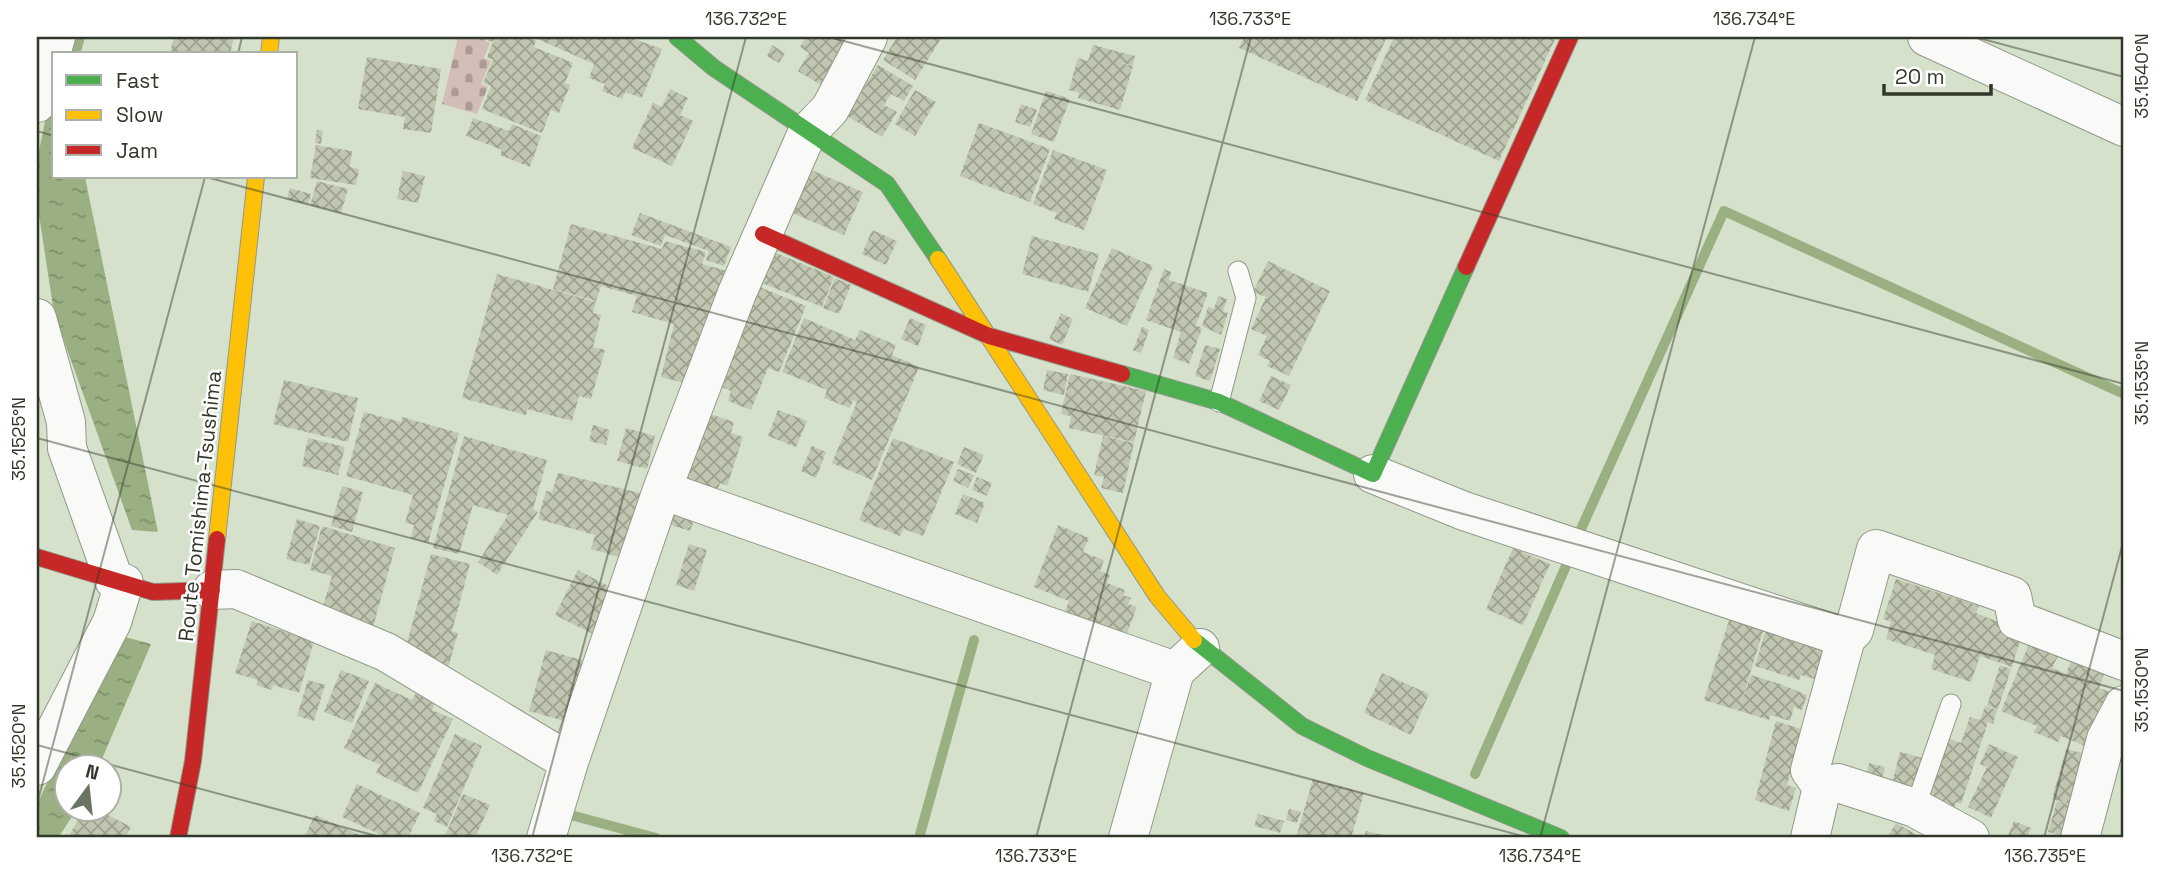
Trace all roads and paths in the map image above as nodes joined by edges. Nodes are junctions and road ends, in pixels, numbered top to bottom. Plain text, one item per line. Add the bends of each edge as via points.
1 (56, 37) edge
2 (677, 37) edge
3 (868, 37) edge
4 (1570, 37) edge
5 (1927, 37) edge
6 (37, 103) edge
7 (2124, 127) edge
8 (807, 133) junction
9 (256, 178) edge
10 (763, 234) junction
11 (1238, 271) dead end
12 (37, 318) edge
13 (989, 336) junction
14 (1219, 402) junction
15 (1373, 474) junction
16 (662, 490) junction
17 (37, 557) edge
18 (119, 582) junction
19 (212, 590) junction
20 (1846, 638) junction
21 (1188, 659) junction
22 (2124, 661) edge
23 (1951, 704) dead end
24 (2124, 705) edge
25 (569, 762) junction
26 (37, 766) edge
27 (1822, 787) junction
28 (1915, 808) junction
29 (178, 838) edge
30 (546, 838) edge
31 (1128, 838) edge
32 (1561, 838) edge
33 (1810, 838) edge
34 (1970, 838) edge
35 (2080, 838) edge

1 - 6 street
2 - 8 street
3 - 8 street via 830,109
4 - 15 street
5 - 7 street
8 - 10 street
8 - 13 street via 887,184
9 - 19 street, Route Tomishima-Tsushima
10 - 13 street
10 - 16 street
11 - 14 lane via 1246,298
12 - 18 street via 66,422 67,448
13 - 14 street
13 - 21 street via 1157,596
14 - 15 street
15 - 20 street via 1477,516
16 - 21 street
16 - 25 street
17 - 18 street
18 - 19 street via 153,592
18 - 26 street via 112,622
19 - 25 street via 236,589 386,652
19 - 29 street, Route Tomishima-Tsushima via 193,761
20 - 22 street via 1854,630 1876,549 2012,596 2017,620
20 - 27 street via 1810,770
21 - 31 street
21 - 32 street via 1367,758
23 - 28 lane
24 - 35 street via 2106,739
25 - 30 street
27 - 28 street via 1838,783
27 - 33 street
28 - 34 street

